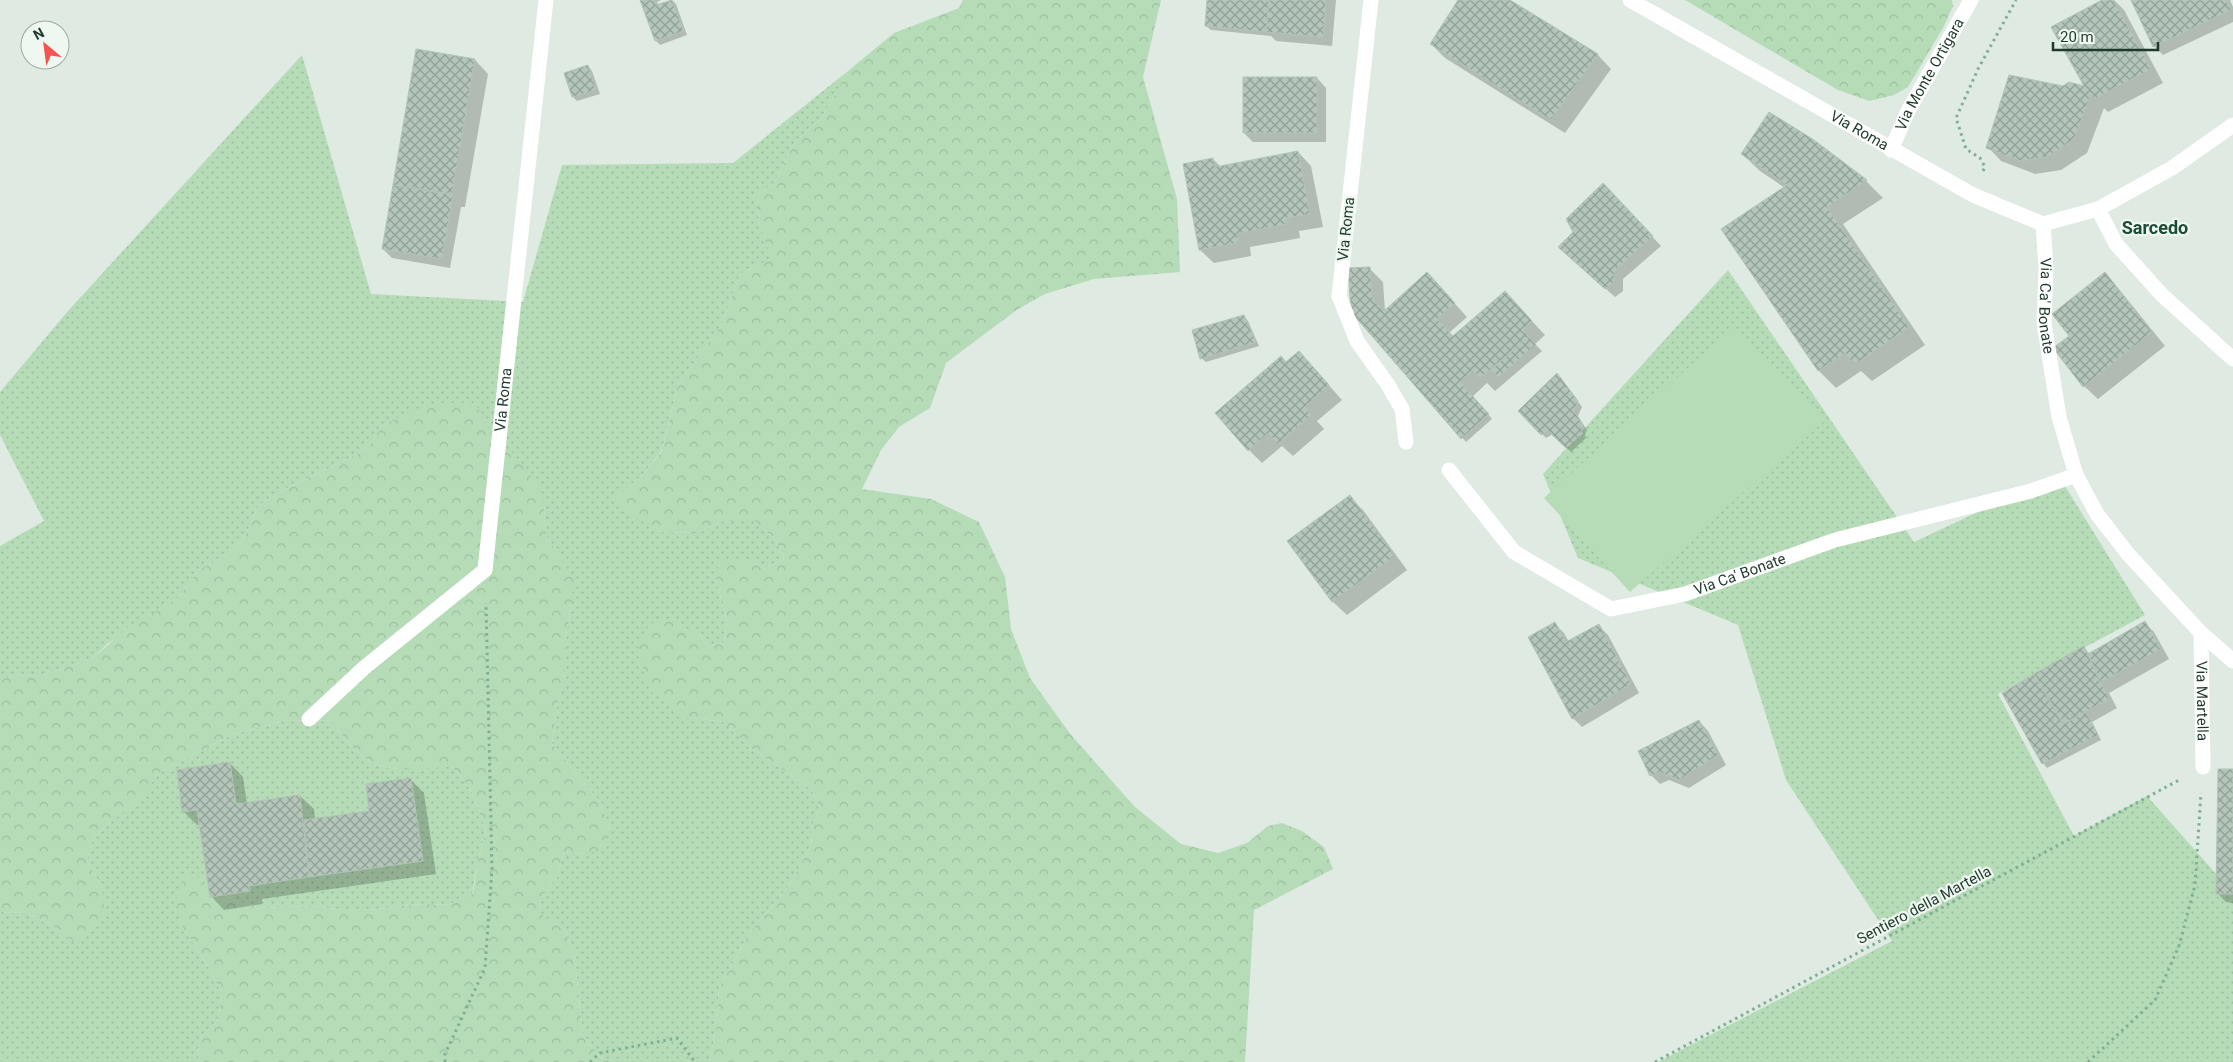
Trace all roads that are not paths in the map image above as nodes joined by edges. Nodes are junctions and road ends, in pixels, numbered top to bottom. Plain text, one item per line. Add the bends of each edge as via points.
1 (546, 0) edge
2 (1372, 0) edge
3 (1630, 0) edge
4 (1971, 0) edge
5 (2233, 125) edge
6 (1891, 150) junction
7 (2098, 209) junction
8 (2043, 224) junction
9 (2233, 359) edge
10 (1406, 442) dead end
11 (1449, 470) dead end
12 (2076, 475) junction
13 (2201, 634) junction
14 (2233, 661) edge
15 (309, 719) dead end
16 (2203, 767) road end

1 - 15 street, Via Roma via 485,570 365,667
2 - 10 street, Via Roma via 1338,296 1357,341 1402,409
3 - 6 street, Via Roma
4 - 6 street, Via Monte Ortigara via 1908,111
5 - 7 street via 2172,168
6 - 8 street, Via Roma via 1973,195
7 - 8 street
7 - 9 street via 2116,244 2162,295
8 - 12 street, Via Ca' Bonate via 2046,268 2044,323 2059,417
11 - 12 street, Via Ca' Bonate via 1514,552 1611,609 1685,594 1835,540 2031,491
12 - 13 street, Via Ca' Bonate via 2097,514 2128,554
13 - 14 street, Via Ca' Bonate
13 - 16 street, Via Martella

